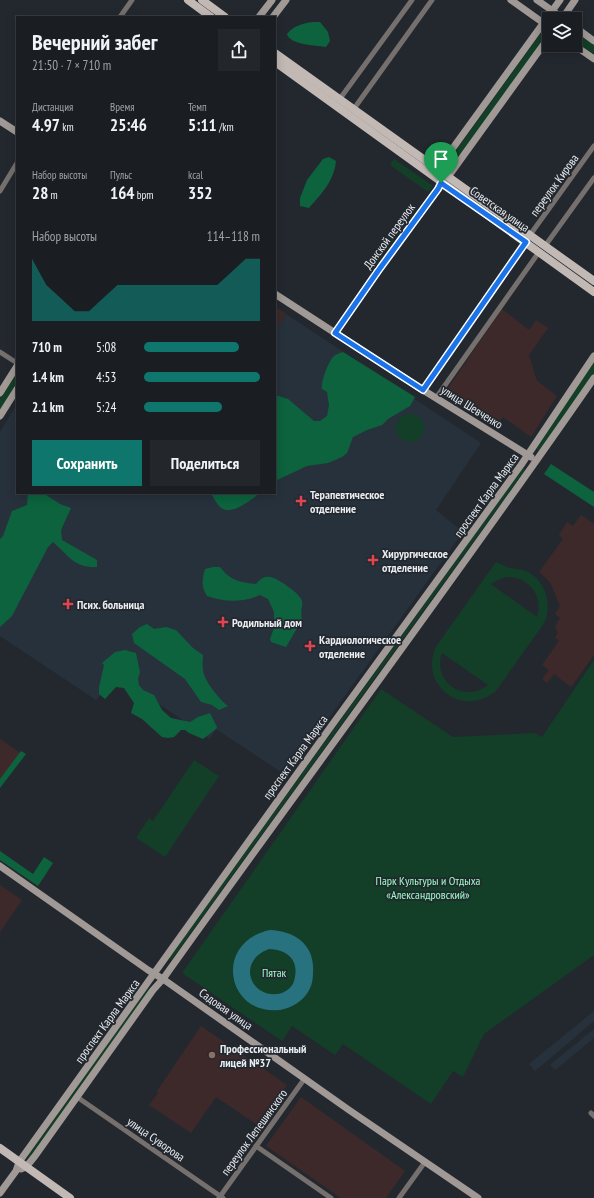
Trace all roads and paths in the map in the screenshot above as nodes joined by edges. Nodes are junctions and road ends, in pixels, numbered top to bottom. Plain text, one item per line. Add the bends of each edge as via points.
1 (132, 0) edge
2 (188, 0) edge
3 (202, 0) edge
4 (272, 0) edge
5 (286, 0) edge
6 (412, 0) edge
7 (432, 0) edge
8 (511, 0) edge
9 (537, 0) edge
10 (560, 0) edge
11 (575, 0) edge
12 (552, 11) joint
13 (567, 12) edge
14 (121, 16) edge
15 (210, 16) edge
16 (224, 16) edge
17 (260, 16) edge
18 (274, 16) edge
19 (542, 22) edge
20 (542, 30) edge
21 (582, 32) edge
22 (594, 41) edge
23 (542, 47) edge
24 (582, 51) edge
25 (276, 54) edge
26 (594, 59) edge
27 (276, 63) edge
28 (339, 100) junction
29 (354, 110) junction
30 (0, 121) edge
31 (16, 131) edge
32 (594, 146) edge
33 (16, 165) edge
34 (437, 170) junction
35 (448, 177) junction
36 (594, 178) edge
37 (441, 183) junction
38 (0, 192) edge
39 (528, 239) junction
40 (542, 249) junction
41 (594, 281) edge
42 (594, 292) edge
43 (276, 295) edge
44 (335, 333) junction
45 (0, 352) edge
46 (594, 356) edge
47 (16, 362) edge
48 (16, 368) edge
49 (594, 378) edge
50 (423, 390) junction
51 (16, 391) edge
52 (0, 393) edge
53 (436, 398) junction
54 (0, 416) edge
55 (528, 455) junction
56 (536, 460) junction
57 (0, 866) edge
58 (154, 974) junction
59 (163, 979) junction
60 (305, 1078) junction
61 (77, 1097) junction
62 (256, 1146) junction
63 (0, 1148) edge
64 (19, 1162) junction
65 (425, 1162) junction
66 (26, 1167) junction
67 (16, 1171) junction
68 (0, 1193) edge
69 (221, 1197) edge
70 (70, 1198) edge
71 (331, 1198) edge
72 (399, 1198) edge
73 (478, 1198) edge

1 - 14 street
2 - 15 main road
3 - 16 main road
4 - 17 main road
5 - 18 main road
6 - 28 street
7 - 29 street
8 - 19 main road
9 - 12 main road
10 - 12 main road
11 - 13 main road
20 - 34 main road
21 - 22 main road
23 - 35 main road, Донской переулок
24 - 26 main road
25 - 28 main road, Советская улица
27 - 37 main road, Советская улица
28 - 29 main road, Советская улица
29 - 34 main road, Советская улица
30 - 31 main road
32 - 39 street, переулок Кирова
33 - 38 street
34 - 35 main road, Советская улица
34 - 37 main road
35 - 37 main road, Донской переулок
35 - 39 main road, Советская улица
36 - 40 street
37 - 39 main road, Советская улица
37 - 44 main road, Донской переулок
39 - 40 main road, Советская улица
39 - 50 street, переулок Кирова
40 - 41 main road, Советская улица
40 - 42 main road, Советская улица
40 - 53 street
43 - 44 main road, улица Шевченко
44 - 50 main road, улица Шевченко
45 - 47 street
46 - 55 main road, проспект Карла Маркса
48 - 52 main road
49 - 56 main road, проспект Карла Маркса
50 - 53 main road, улица Шевченко
51 - 54 main road
53 - 55 main road, улица Шевченко
55 - 56 main road, улица Шевченко
55 - 58 main road, проспект Карла Маркса
56 - 59 main road, проспект Карла Маркса
57 - 58 main road, Садовая улица
58 - 59 main road, Садовая улица
58 - 64 main road, проспект Карла Маркса
59 - 60 main road, Садовая улица
59 - 61 main road, проспект Карла Маркса
60 - 62 street, переулок Лепешинского
60 - 65 main road, Садовая улица
61 - 66 main road, проспект Карла Маркса
61 - 69 street, улица Суворова
62 - 69 street, переулок Лепешинского
62 - 71 street
63 - 64 main road
64 - 66 main road
64 - 67 main road, проспект Карла Маркса
65 - 72 street
65 - 73 main road, Садовая улица
66 - 67 main road
66 - 70 main road
67 - 68 main road, проспект Карла Маркса

